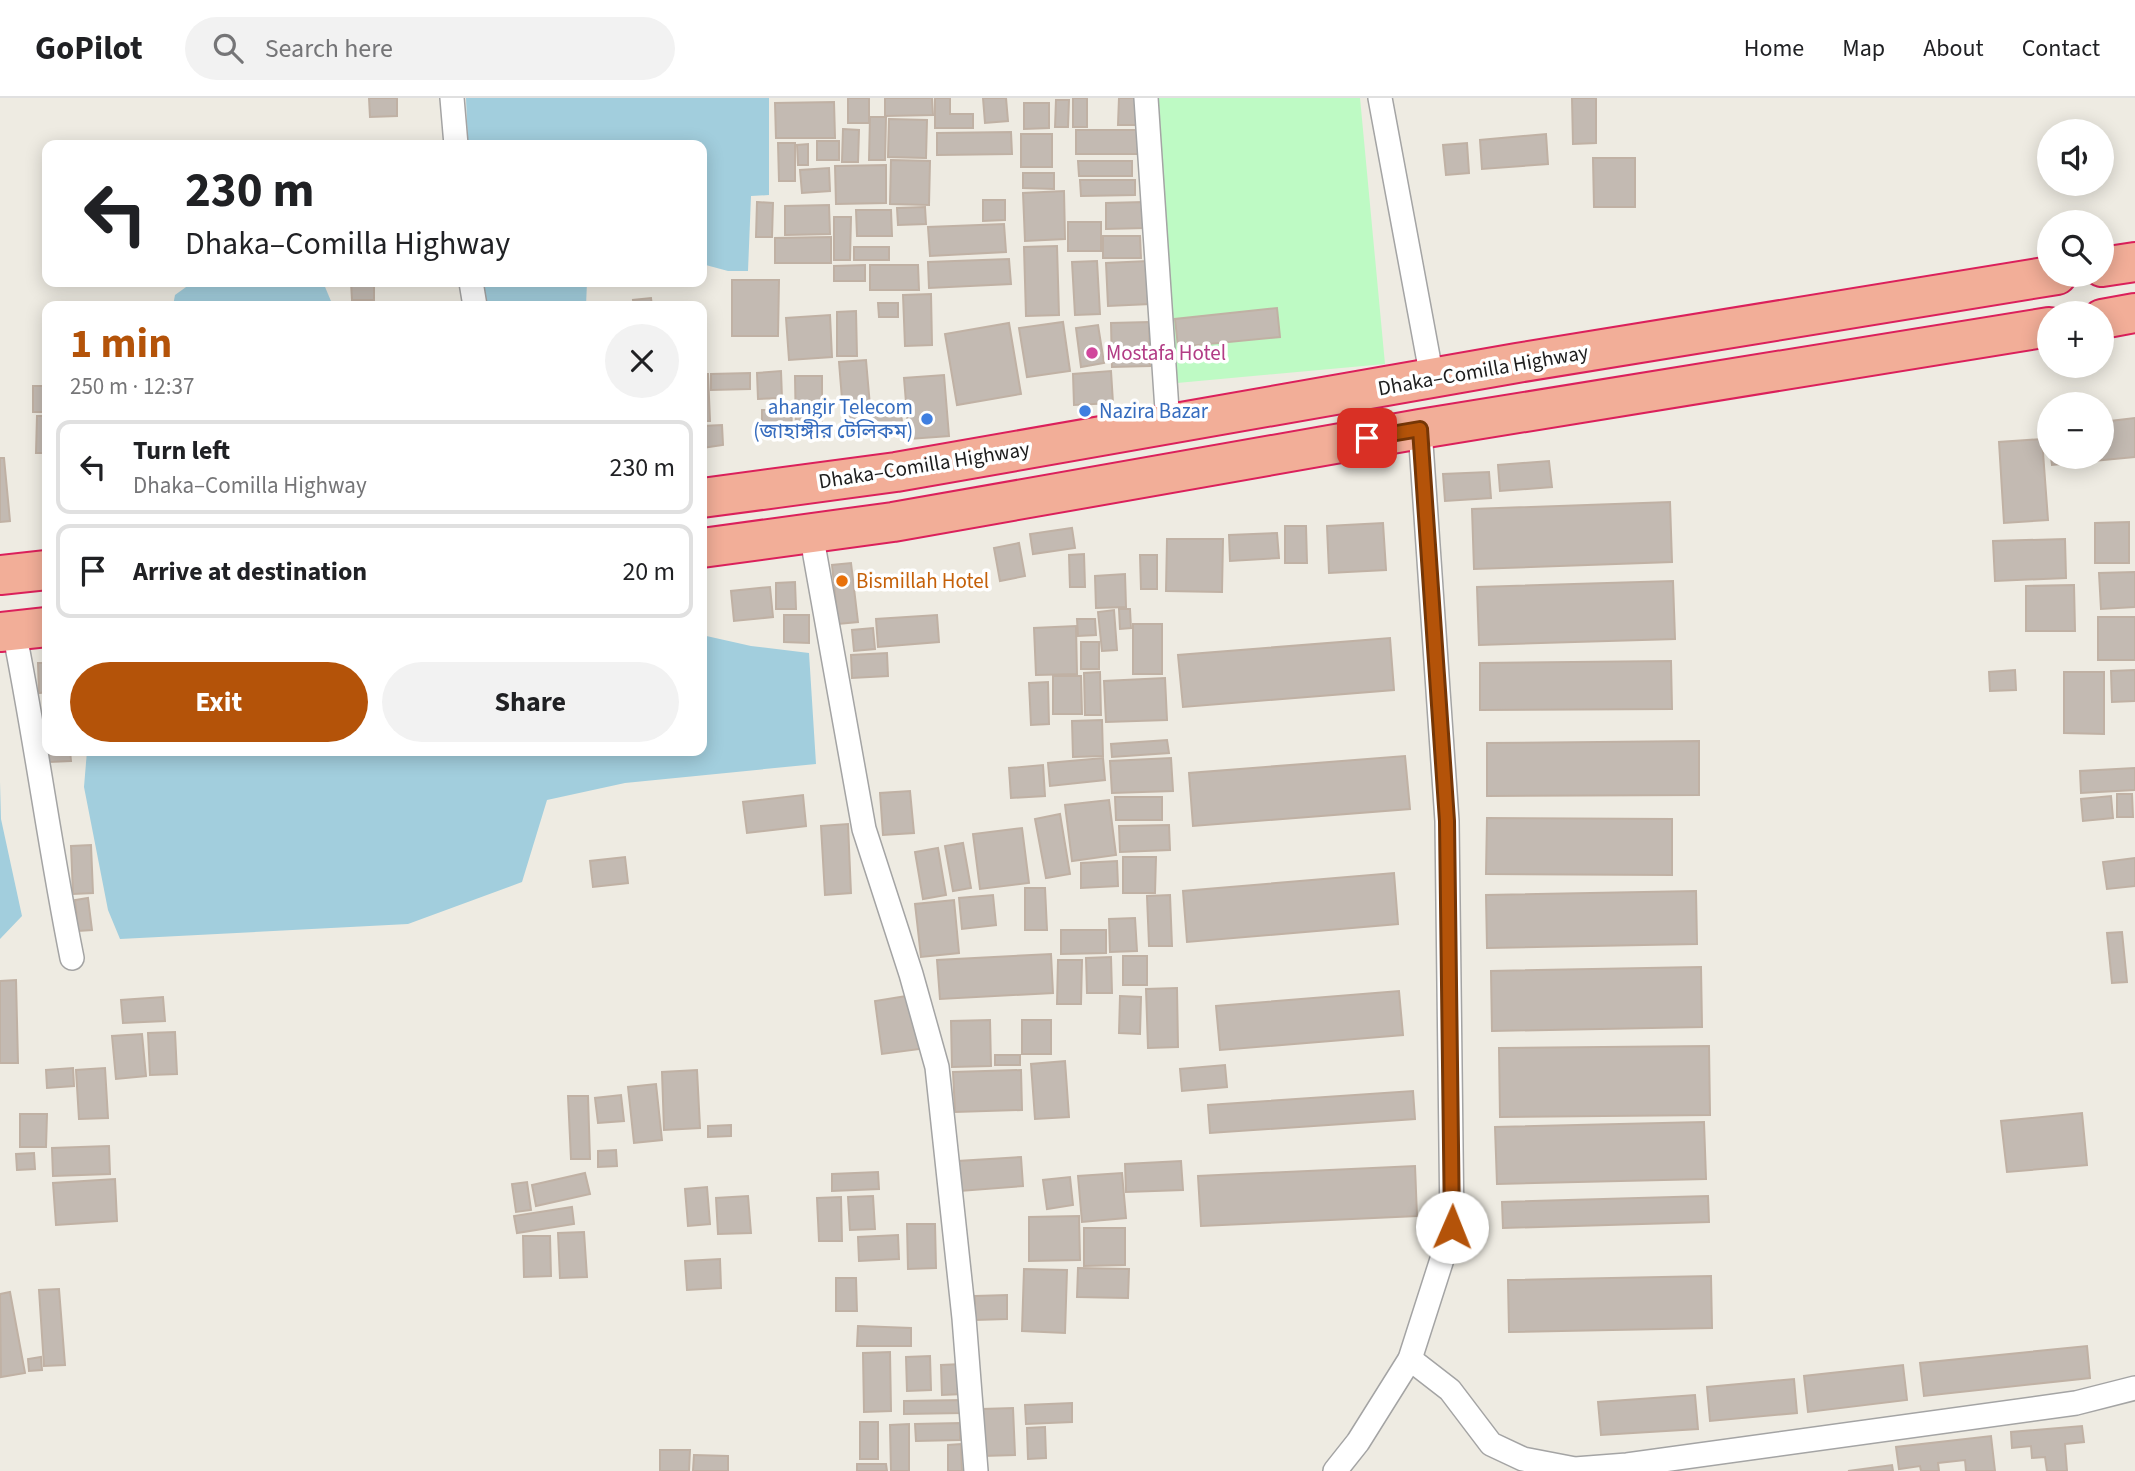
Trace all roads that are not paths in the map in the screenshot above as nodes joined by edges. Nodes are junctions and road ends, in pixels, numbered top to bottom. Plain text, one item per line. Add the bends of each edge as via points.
1 (452, 98) edge
2 (1146, 98) edge
3 (1380, 98) edge
4 (456, 140) edge
5 (2135, 262) edge
6 (2114, 265) edge
7 (2037, 278) edge
8 (2135, 313) edge
9 (2114, 317) edge
10 (2037, 329) edge
11 (1432, 379) junction
12 (1168, 425) junction
13 (1420, 429) junction
14 (707, 497) edge
15 (811, 533) junction
16 (707, 547) edge
17 (42, 571) edge
18 (0, 575) edge
19 (20, 630) edge
20 (72, 958) dead end
21 (1410, 1359) junction
22 (2135, 1388) edge
23 (976, 1471) edge
24 (1335, 1471) edge

1 - 4 street
2 - 12 street
3 - 11 street
5 - 6 highway
7 - 11 highway, Dhaka–Comilla Highway
8 - 9 highway
10 - 13 highway
11 - 12 highway, Dhaka–Comilla Highway
12 - 14 highway, Dhaka–Comilla Highway via 896,472
13 - 15 highway
13 - 21 street via 1447,821 1453,1158 1452,1227
15 - 16 highway
15 - 23 street via 864,829 937,1066
17 - 18 highway
19 - 20 street via 52,859
21 - 22 street via 1450,1390 1491,1444 1523,1459 1575,1469 2076,1404
21 - 24 street via 1358,1443

